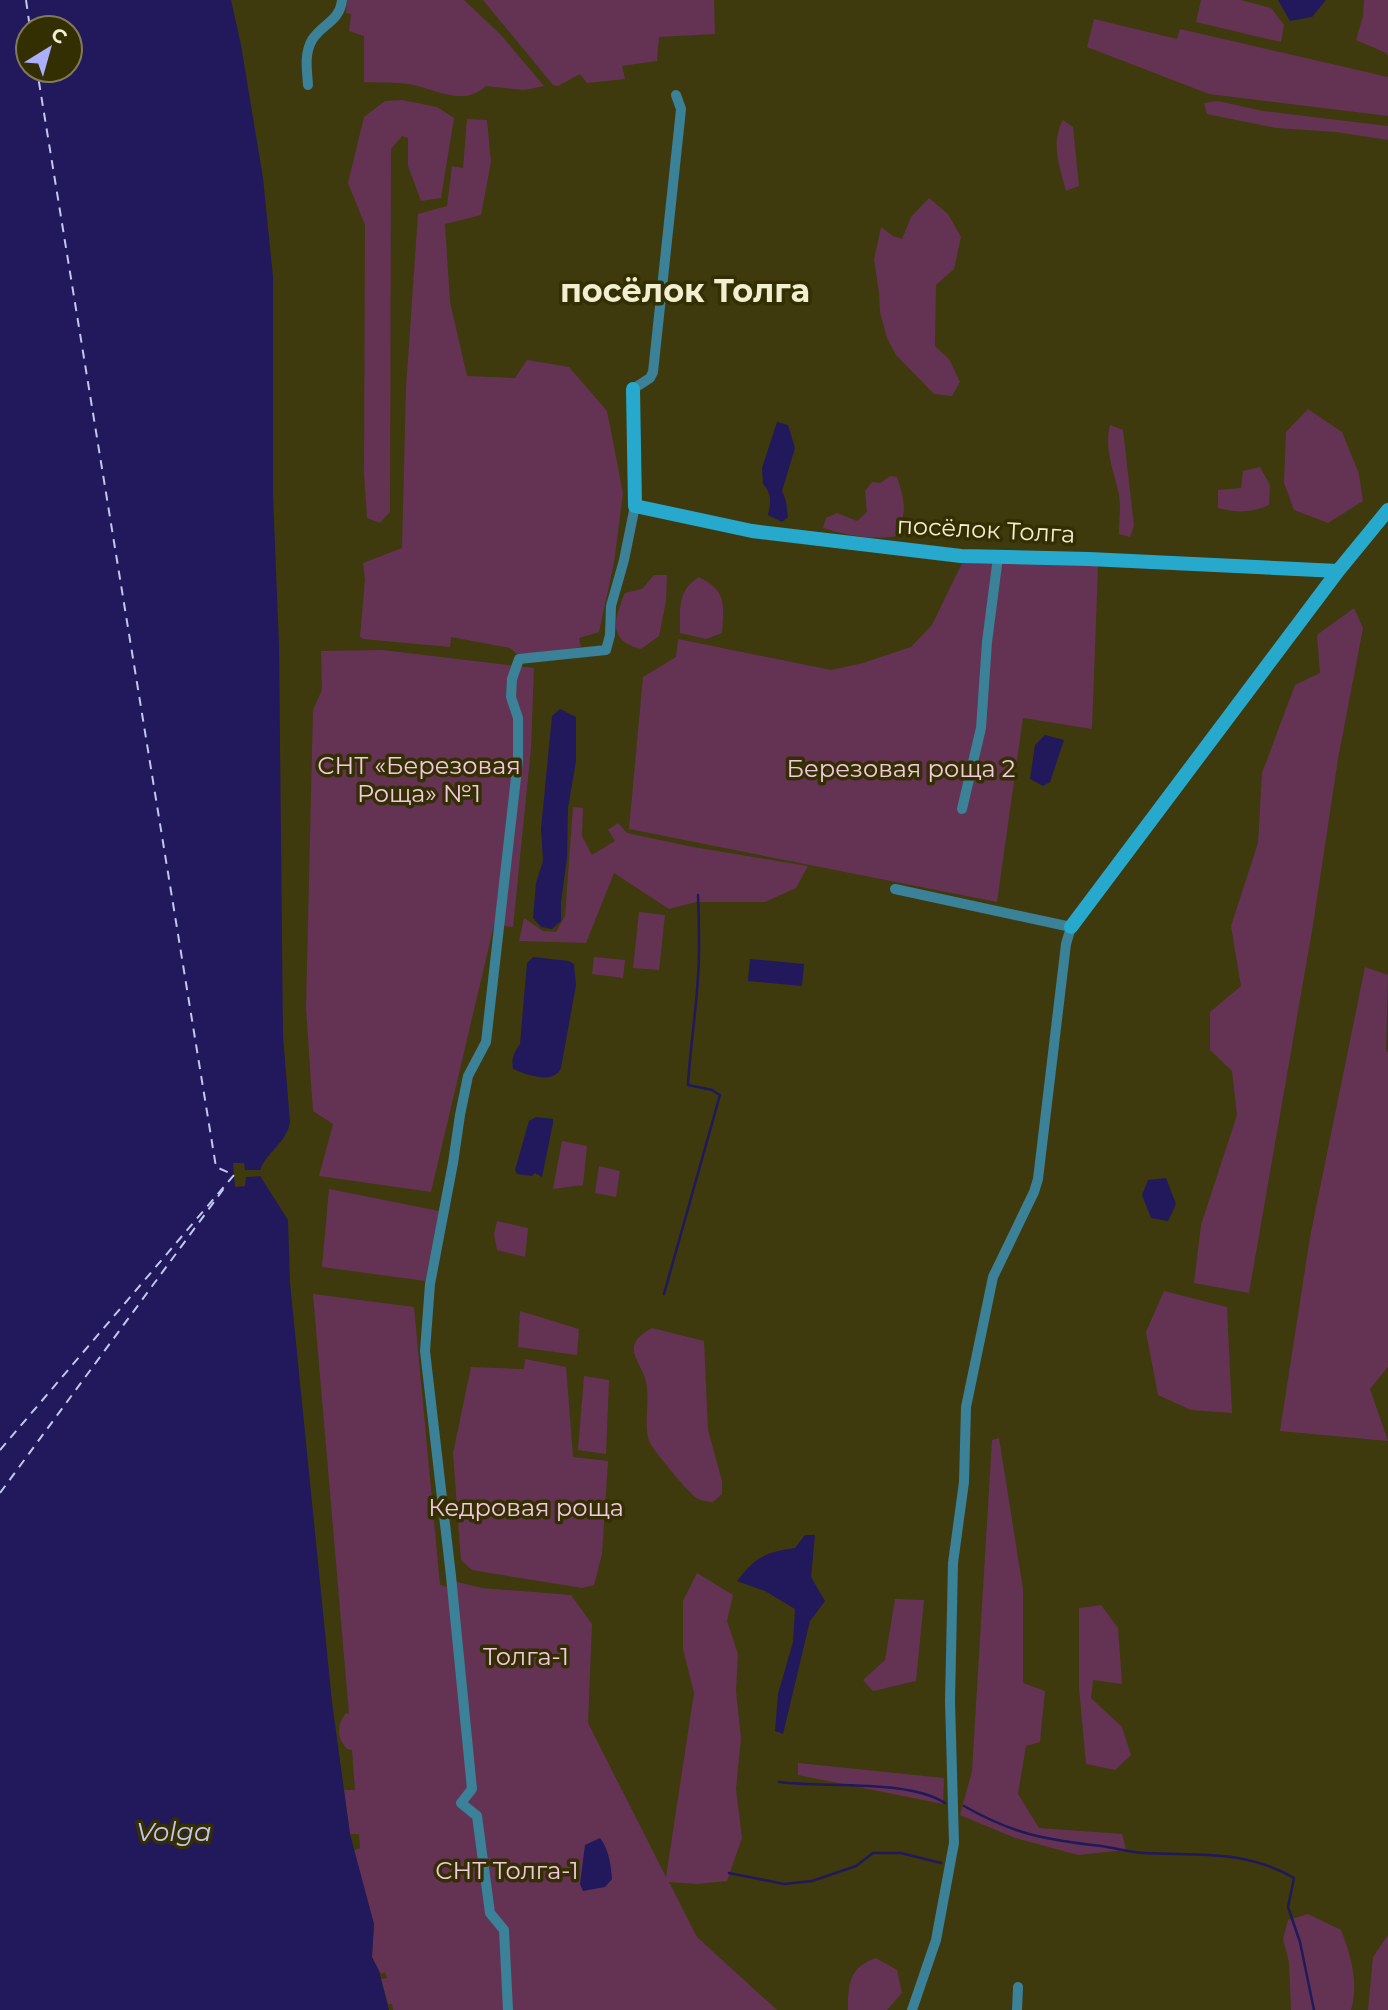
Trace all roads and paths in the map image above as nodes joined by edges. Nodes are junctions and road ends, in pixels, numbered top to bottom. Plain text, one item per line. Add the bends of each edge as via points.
1 (342, 0) edge
2 (308, 85) dead end
3 (676, 95) dead end
4 (633, 389) joint
5 (635, 506) junction
6 (1388, 510) edge
7 (998, 557) junction
8 (1338, 571) junction
9 (962, 810) dead end
10 (895, 889) dead end
11 (1071, 927) junction
12 (1018, 1987) dead end
13 (508, 2010) edge
14 (912, 2010) edge
15 (1017, 2010) edge

1 - 2 street via 338,15 308,49
3 - 4 street via 681,108 653,372
4 - 5 street
5 - 7 street, посёлок Толга via 752,531
5 - 13 street via 611,606 606,650 519,659 513,674 519,760 486,1042 468,1076 430,1284 425,1351 472,1789 461,1803 477,1816 490,1913 504,1930
6 - 8 street
7 - 8 street, посёлок Толга
7 - 9 street via 981,728
8 - 11 street
10 - 11 street
11 - 14 street via 1038,1179 993,1277 965,1407 964,1482 953,1563 954,1843 936,1940
12 - 15 street

